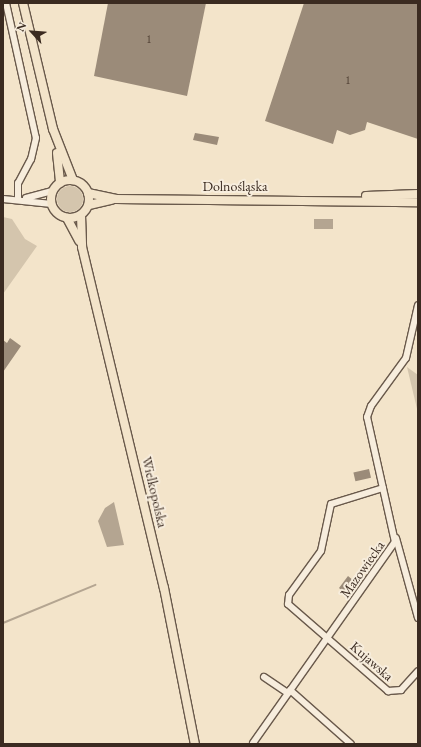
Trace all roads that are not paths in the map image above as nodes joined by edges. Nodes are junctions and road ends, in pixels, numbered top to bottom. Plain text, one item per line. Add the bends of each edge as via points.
1 (6, 3) edge
2 (23, 3) edge
3 (53, 129) junction
4 (73, 180) junction
5 (60, 183) junction
6 (53, 191) junction
7 (88, 193) junction
8 (418, 194) edge
9 (354, 198) junction
10 (3, 199) edge
11 (20, 199) junction
12 (116, 199) junction
13 (418, 202) edge
14 (52, 204) junction
15 (88, 205) junction
16 (81, 215) junction
17 (67, 218) junction
18 (82, 247) junction
19 (418, 305) edge
20 (383, 488) junction
21 (396, 538) junction
22 (418, 618) edge
23 (329, 639) junction
24 (418, 671) edge
25 (264, 677) dead end
26 (289, 692) junction
27 (253, 743) dead end
28 (196, 744) edge
29 (351, 744) edge

1 - 11 street via 36,138 31,159 18,183
2 - 3 main road
3 - 4 main road
3 - 5 main road
4 - 5 main road
4 - 7 main road
5 - 6 main road
6 - 11 street
6 - 14 main road
7 - 12 main road, Dolnośląska
7 - 15 main road
8 - 9 main road, Dolnośląska
9 - 12 main road, Dolnośląska
9 - 13 main road, Dolnośląska
10 - 11 street
11 - 14 street
12 - 15 main road, Dolnośląska
14 - 17 main road via 58,214
15 - 16 main road
16 - 17 main road
16 - 18 main road, Wielkopolska
17 - 18 main road, Wielkopolska
18 - 28 main road, Wielkopolska via 168,603
19 - 20 street, Mazowiecka via 404,361 371,406 367,417
20 - 21 street, Mazowiecka
20 - 23 street, Kujawska via 330,504 320,554 288,599 291,608
21 - 22 street
21 - 23 street, Mazowiecka
23 - 24 street, Kujawska via 388,691 400,690
23 - 26 street, Mazowiecka
25 - 26 street
26 - 27 street, Mazowiecka
26 - 29 street

